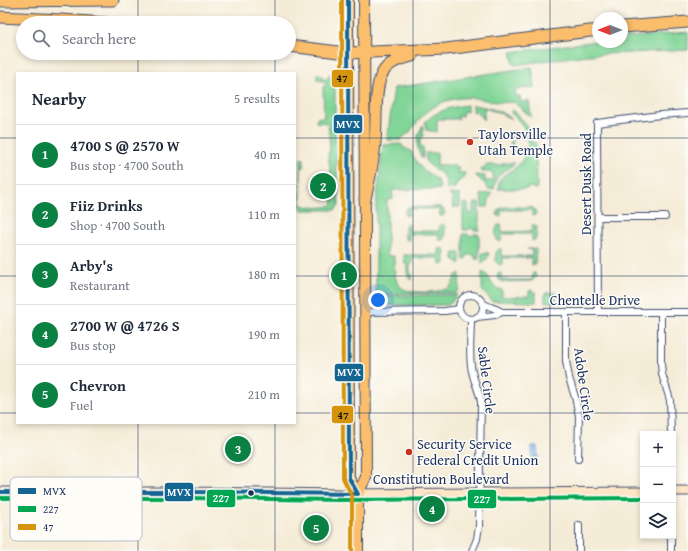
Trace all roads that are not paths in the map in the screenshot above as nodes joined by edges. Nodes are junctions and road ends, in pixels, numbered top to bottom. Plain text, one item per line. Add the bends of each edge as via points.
1 (113, 0) edge
2 (348, 0) edge
3 (364, 0) edge
4 (0, 1) edge
5 (0, 17) edge
6 (16, 18) edge
7 (688, 22) edge
8 (628, 27) edge
9 (592, 31) edge
10 (296, 47) edge
11 (446, 49) junction
12 (348, 53) junction
13 (364, 53) junction
14 (688, 113) edge
15 (365, 199) junction
16 (598, 217) junction
17 (665, 217) dead end
18 (481, 301) junction
19 (459, 309) junction
20 (365, 312) junction
21 (502, 312) junction
22 (566, 312) junction
23 (598, 312) junction
24 (661, 312) junction
25 (688, 312) edge
26 (477, 317) junction
27 (471, 319) junction
28 (671, 431) edge
29 (578, 458) dead end
30 (676, 491) edge
31 (688, 491) edge
32 (142, 492) edge
33 (640, 492) edge
34 (480, 493) junction
35 (358, 494) junction
36 (579, 525) dead end
37 (671, 539) edge
38 (358, 551) edge
39 (472, 551) edge
40 (579, 551) edge
41 (671, 551) edge

1 - 4 highway
2 - 12 main road
3 - 13 main road
5 - 6 highway
7 - 8 highway
9 - 11 highway
10 - 12 highway
11 - 13 highway
11 - 15 highway via 400,59 388,66 382,74 374,152
12 - 13 highway
12 - 35 main road via 349,478
13 - 15 main road
14 - 16 street, Desert Dusk Road via 597,123
15 - 20 main road
16 - 17 street
16 - 23 street, Desert Dusk Road
18 - 19 street, Chentelle Drive via 474,295 468,295 461,301
18 - 21 street, Chentelle Drive
18 - 26 street via 482,308
19 - 20 street
19 - 27 street via 462,315
20 - 35 main road via 366,477
21 - 22 street, Chentelle Drive
21 - 26 street, Chentelle Drive
22 - 23 street, Chentelle Drive
22 - 29 street, Adobe Circle via 568,378 579,416
23 - 24 street, Chentelle Drive
24 - 25 street, Chentelle Drive
24 - 28 street via 661,364 670,400
26 - 27 street, Chentelle Drive
27 - 34 street, Sable Circle via 470,365 481,402
30 - 31 main road
32 - 35 main road, Constitution Boulevard
33 - 34 main road, Constitution Boulevard
34 - 35 main road, Constitution Boulevard
34 - 39 street, Sable Circle via 479,526
35 - 38 main road
36 - 40 street
37 - 41 street

